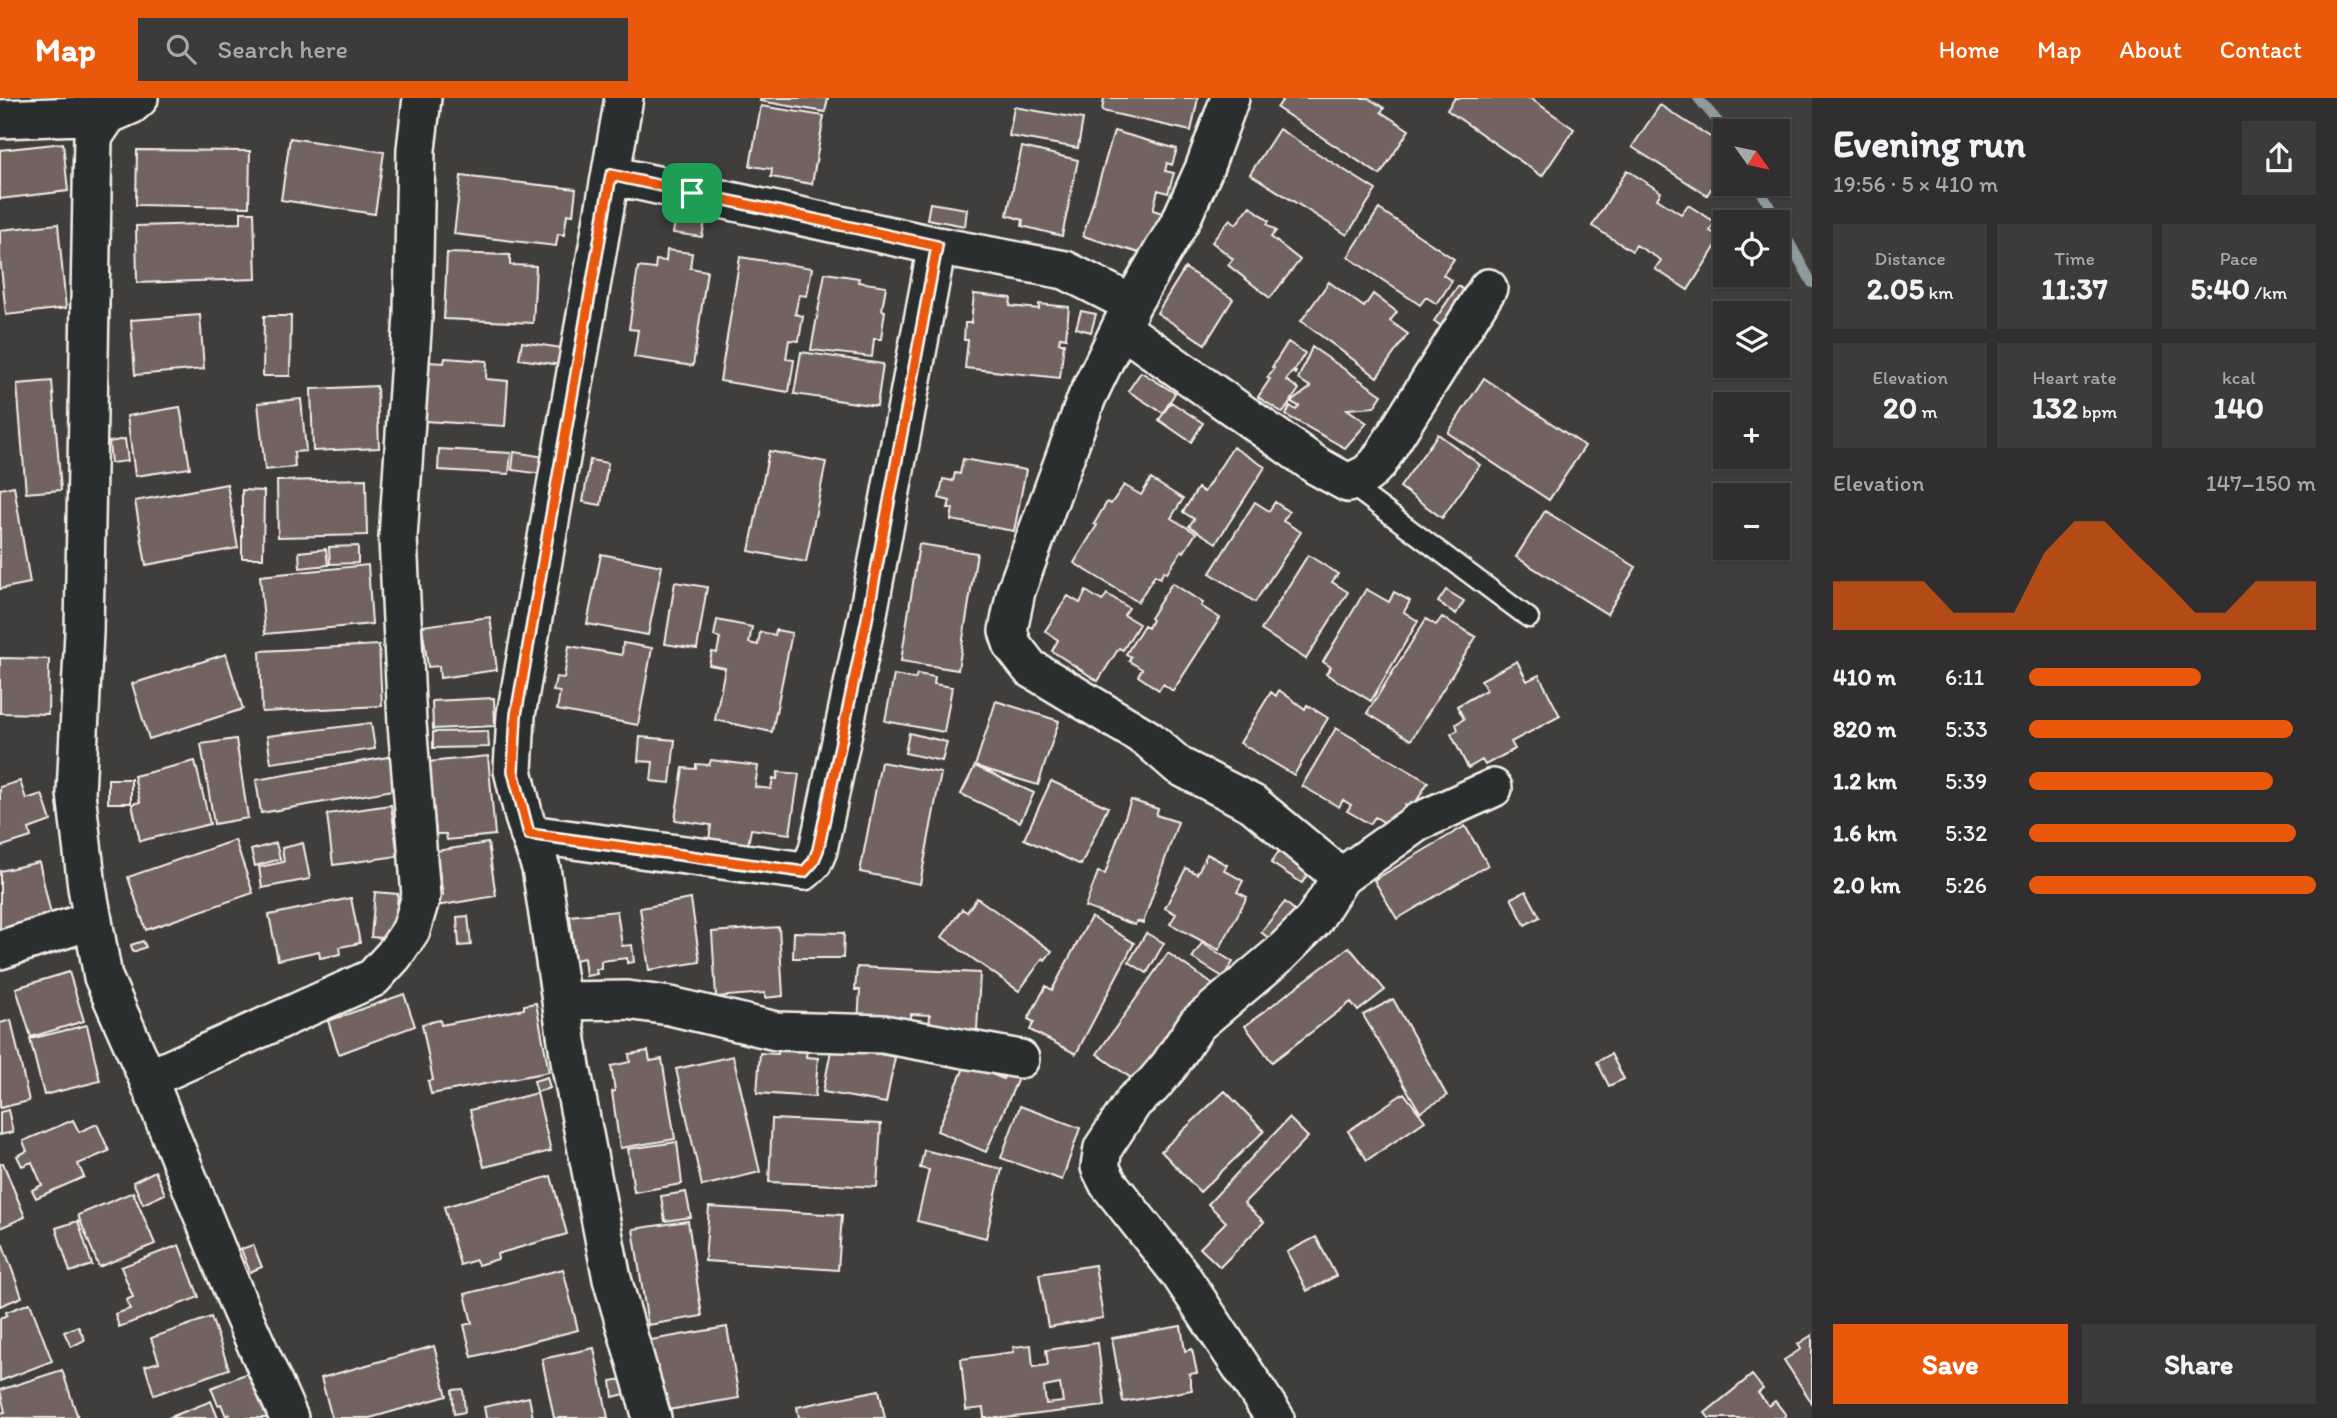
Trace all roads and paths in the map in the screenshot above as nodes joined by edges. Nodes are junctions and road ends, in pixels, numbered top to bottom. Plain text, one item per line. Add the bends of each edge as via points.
1 (422, 98) edge
2 (624, 98) edge
3 (1230, 98) edge
4 (124, 107) edge
5 (0, 120) edge
6 (611, 175) junction
7 (937, 246) junction
8 (1488, 288) dead end
9 (1127, 316) junction
10 (1348, 483) junction
11 (1530, 618) dead end
12 (1493, 789) dead end
13 (529, 834) junction
14 (1341, 877) junction
15 (93, 920) junction
16 (0, 950) edge
17 (561, 1001) junction
18 (1020, 1059) dead end
19 (148, 1079) junction
20 (289, 1418) edge
21 (652, 1418) edge
22 (1275, 1418) edge

1 - 19 street via 398,538 421,896 411,930 373,978
2 - 6 street
3 - 9 street via 1181,220
4 - 5 street
4 - 15 street via 93,137 84,632 76,793
6 - 7 street
6 - 13 street via 516,715 513,771
7 - 9 street via 1065,270
7 - 13 street via 867,619 813,862 804,872
8 - 10 street via 1378,463
9 - 10 street via 1317,466
9 - 14 street via 1087,397 1016,591 1008,631 1013,646 1030,668 1148,739 1179,766 1253,804
10 - 11 lane
12 - 14 street via 1418,822
13 - 17 street via 541,868
14 - 22 street via 1313,921 1197,1024 1161,1076 1134,1101 1100,1157 1108,1183 1180,1274
15 - 16 street
15 - 19 street via 103,977
17 - 18 street via 627,1000 776,1031 883,1034
17 - 21 street via 612,1279
19 - 20 street

